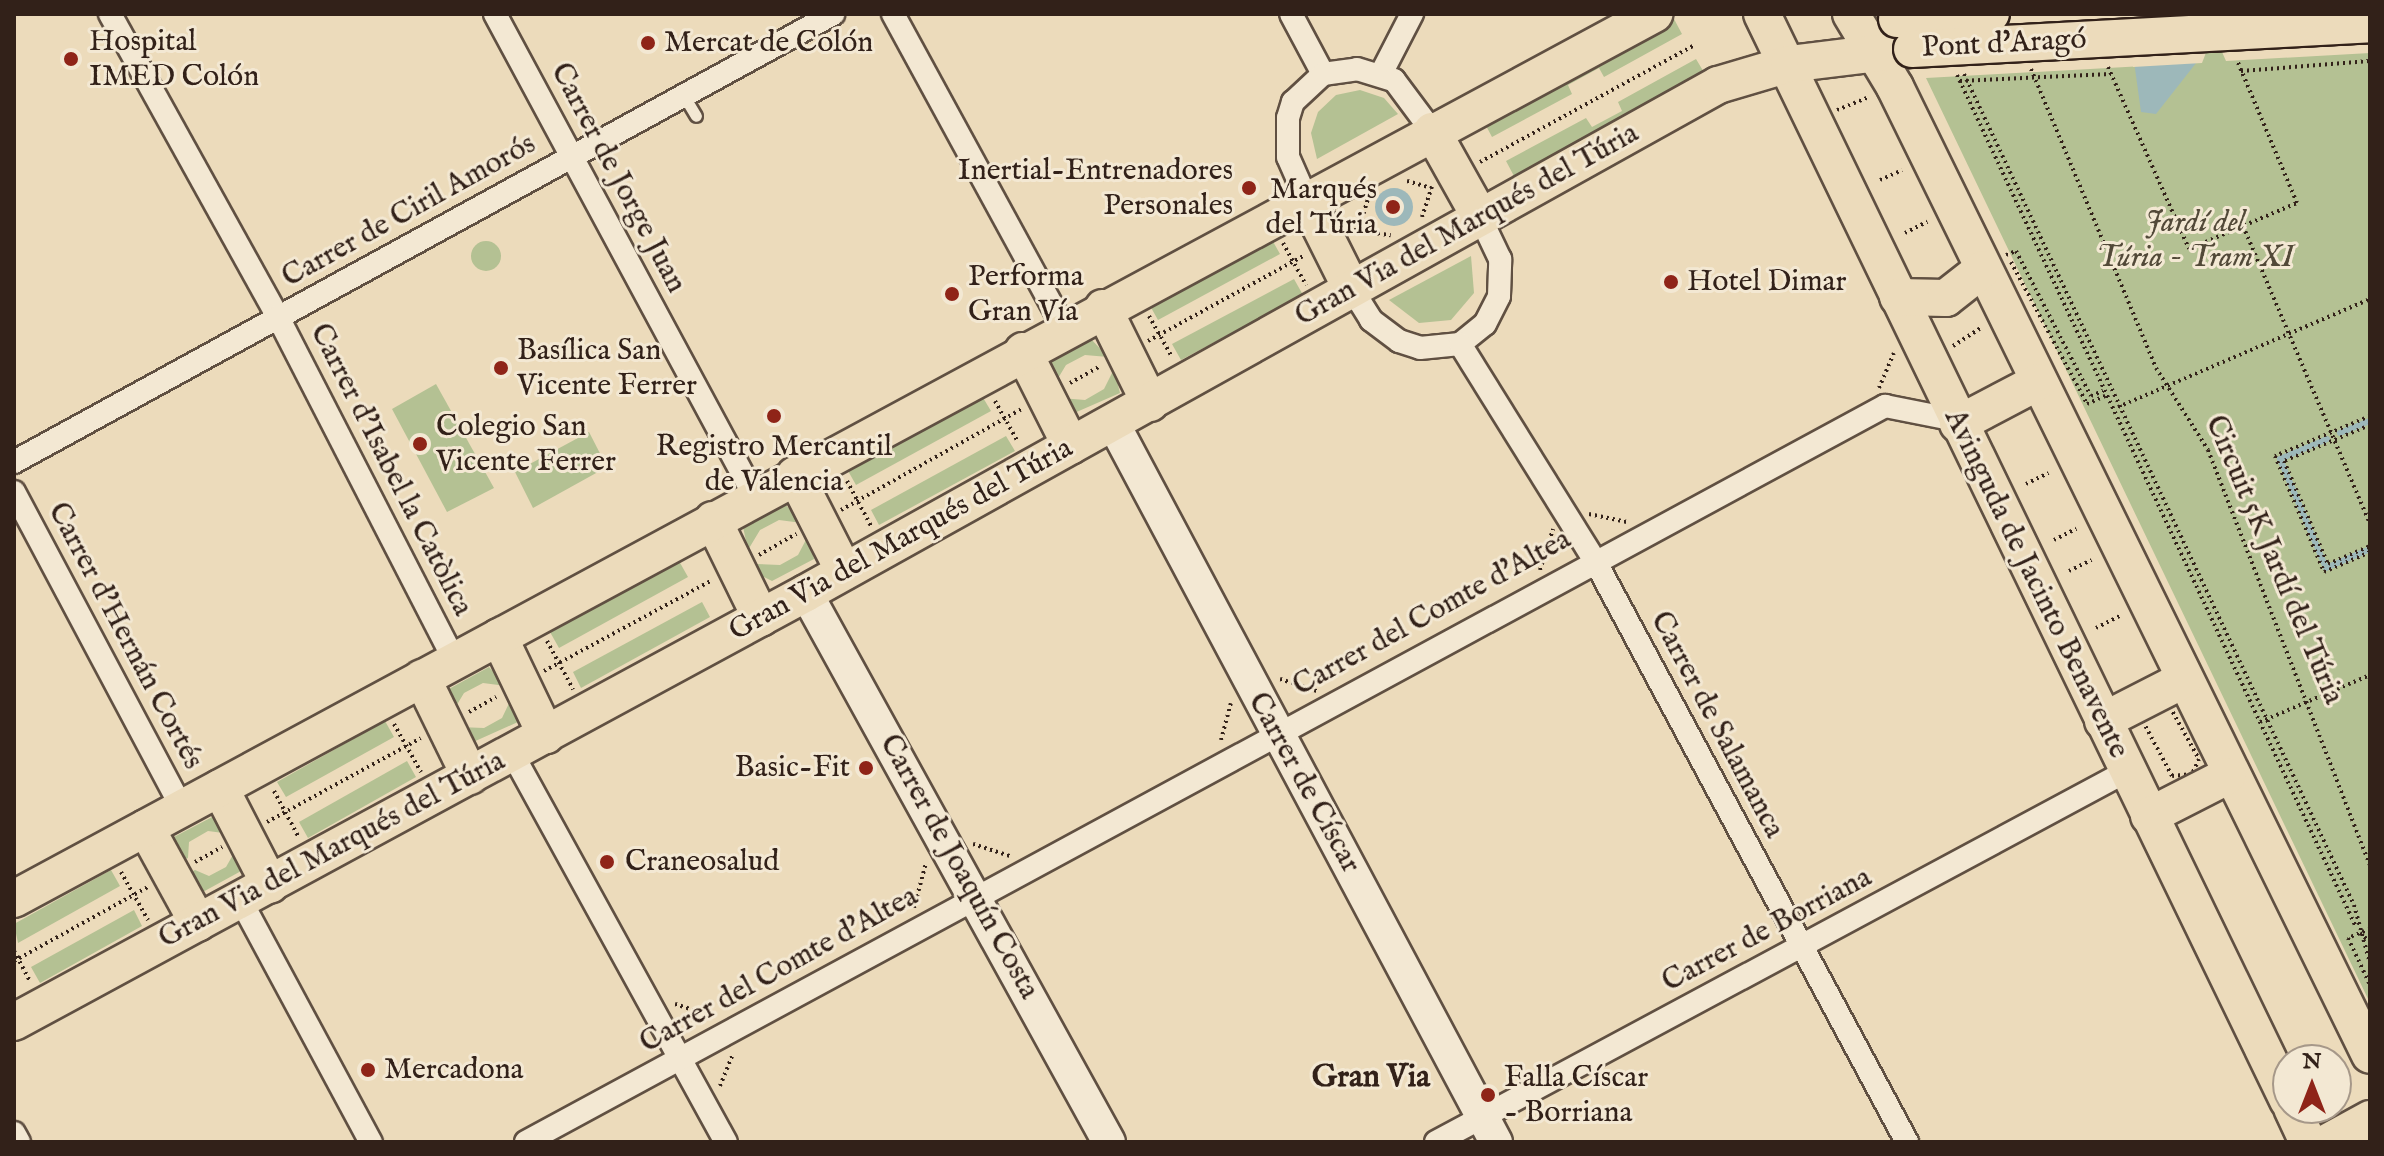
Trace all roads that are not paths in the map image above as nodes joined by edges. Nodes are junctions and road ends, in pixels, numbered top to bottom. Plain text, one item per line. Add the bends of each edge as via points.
1 (110, 14) edge
2 (495, 14) edge
3 (833, 14) edge
4 (893, 14) edge
5 (1291, 14) edge
6 (1412, 14) edge
7 (1654, 14) edge
8 (1762, 14) edge
9 (1851, 14) edge
10 (1991, 14) edge
11 (2370, 24) edge
12 (1893, 34) edge
13 (1789, 64) junction
14 (1323, 74) junction
15 (1381, 74) junction
16 (684, 96) junction
17 (696, 116) dead end
18 (1432, 131) junction
19 (572, 157) junction
20 (1307, 200) junction
21 (1479, 215) junction
22 (1991, 263) junction
23 (1350, 286) junction
24 (1898, 297) junction
25 (1103, 308) junction
26 (278, 317) junction
27 (1065, 329) junction
28 (1460, 344) junction
29 (1023, 351) junction
30 (2038, 382) junction
31 (1150, 403) junction
32 (1957, 422) junction
33 (1113, 423) junction
34 (1071, 446) junction
35 (14, 462) edge
36 (795, 475) junction
37 (14, 492) edge
38 (755, 497) junction
39 (713, 520) junction
40 (1594, 559) junction
41 (844, 571) junction
42 (806, 593) junction
43 (761, 618) junction
44 (499, 637) junction
45 (455, 661) junction
46 (422, 678) junction
47 (2183, 680) junction
48 (2103, 721) junction
49 (1278, 732) junction
50 (546, 735) junction
51 (512, 753) junction
52 (2127, 771) junction
53 (470, 776) junction
54 (2227, 776) junction
55 (220, 788) junction
56 (182, 808) junction
57 (2149, 816) junction
58 (146, 828) junction
59 (255, 893) junction
60 (978, 896) junction
61 (14, 899) edge
62 (198, 923) junction
63 (1801, 945) junction
64 (14, 1022) edge
65 (2370, 1055) edge
66 (680, 1058) junction
67 (2272, 1067) edge
68 (2370, 1119) edge
69 (1489, 1129) edge
70 (14, 1133) edge
71 (19, 1142) edge
72 (371, 1142) edge
73 (526, 1142) edge
74 (726, 1142) edge
75 (1109, 1142) edge
76 (1436, 1142) edge
77 (1907, 1142) edge
78 (2328, 1142) edge

1 - 26 street, Carrer d'Isabel la Catòlica
2 - 19 street, Carrer de Jorge Juan
3 - 16 street, Carrer de Ciril Amorós
4 - 27 street
5 - 14 street
6 - 15 street
7 - 18 main road
8 - 13 main road, Avinguda de Jacinto Benavente
9 - 12 main road
10 - 12 main road, Pont d'Aragó, bridge
11 - 12 main road, Pont d'Aragó, bridge
12 - 13 main road, Gran Via del Marqués del Túria
12 - 22 main road
13 - 21 main road, Gran Via del Marqués del Túria via 1718,85
13 - 24 main road, Avinguda de Jacinto Benavente
14 - 15 street
14 - 20 street via 1293,102 1288,118 1288,157
15 - 18 street via 1405,88
16 - 17 lane
16 - 19 street, Carrer de Ciril Amorós
18 - 20 main road
18 - 21 main road
19 - 26 street, Carrer de Ciril Amorós
19 - 38 street, Carrer de Jorge Juan
20 - 23 main road
20 - 25 main road
21 - 23 main road, Gran Via del Marqués del Túria
21 - 28 street via 1500,259 1499,296 1485,324
22 - 24 main road via 1946,298
22 - 30 main road
23 - 28 street via 1371,320 1399,341 1420,348
23 - 31 main road, Gran Via del Marqués del Túria
24 - 32 main road, Avinguda de Jacinto Benavente
25 - 27 main road
25 - 31 main road
26 - 35 street, Carrer de Ciril Amorós
26 - 45 street, Carrer d'Isabel la Catòlica
27 - 29 main road
28 - 40 street, Carrer de Salamanca via 1565,521
29 - 34 main road
29 - 36 main road
30 - 32 main road
30 - 47 main road
31 - 33 main road, Gran Via del Marqués del Túria
32 - 40 street, Carrer del Comte d'Altea via 1885,406
32 - 48 main road, Avinguda de Jacinto Benavente
33 - 34 main road, Gran Via del Marqués del Túria
33 - 49 street, Carrer de Císcar
34 - 41 main road, Gran Via del Marqués del Túria
36 - 38 main road
36 - 41 main road
37 - 56 street, Carrer d'Hernán Cortés
38 - 39 main road
39 - 43 main road
39 - 44 main road
40 - 49 street, Carrer del Comte d'Altea
40 - 63 street, Carrer de Salamanca
41 - 42 main road, Gran Via del Marqués del Túria
42 - 43 main road, Gran Via del Marqués del Túria
42 - 60 street, Carrer de Joaquín Costa
43 - 50 main road, Gran Via del Marqués del Túria
44 - 45 main road
44 - 50 main road
45 - 46 main road
46 - 53 main road
46 - 55 main road
47 - 48 main road
47 - 54 main road
48 - 52 main road, Avinguda de Jacinto Benavente
49 - 60 street, Carrer del Comte d'Altea
49 - 69 street, Carrer de Císcar
50 - 51 main road, Gran Via del Marqués del Túria
51 - 53 main road, Gran Via del Marqués del Túria
51 - 66 street
52 - 57 main road, Avinguda de Jacinto Benavente
52 - 63 street, Carrer de Borriana
53 - 59 main road, Gran Via del Marqués del Túria
54 - 57 main road
54 - 65 main road
55 - 56 main road
55 - 59 main road
56 - 58 main road
57 - 67 main road, Avinguda de Jacinto Benavente
58 - 61 main road
58 - 62 main road
59 - 62 main road, Gran Via del Marqués del Túria
59 - 72 street
60 - 66 street, Carrer del Comte d'Altea
60 - 75 street, Carrer de Joaquín Costa
62 - 64 main road, Gran Via del Marqués del Túria
63 - 69 street, Carrer de Borriana
63 - 77 street, Carrer de Salamanca
66 - 73 street, Carrer del Comte d'Altea
66 - 74 street
68 - 78 main road
69 - 76 street, Carrer de Borriana
70 - 71 street

